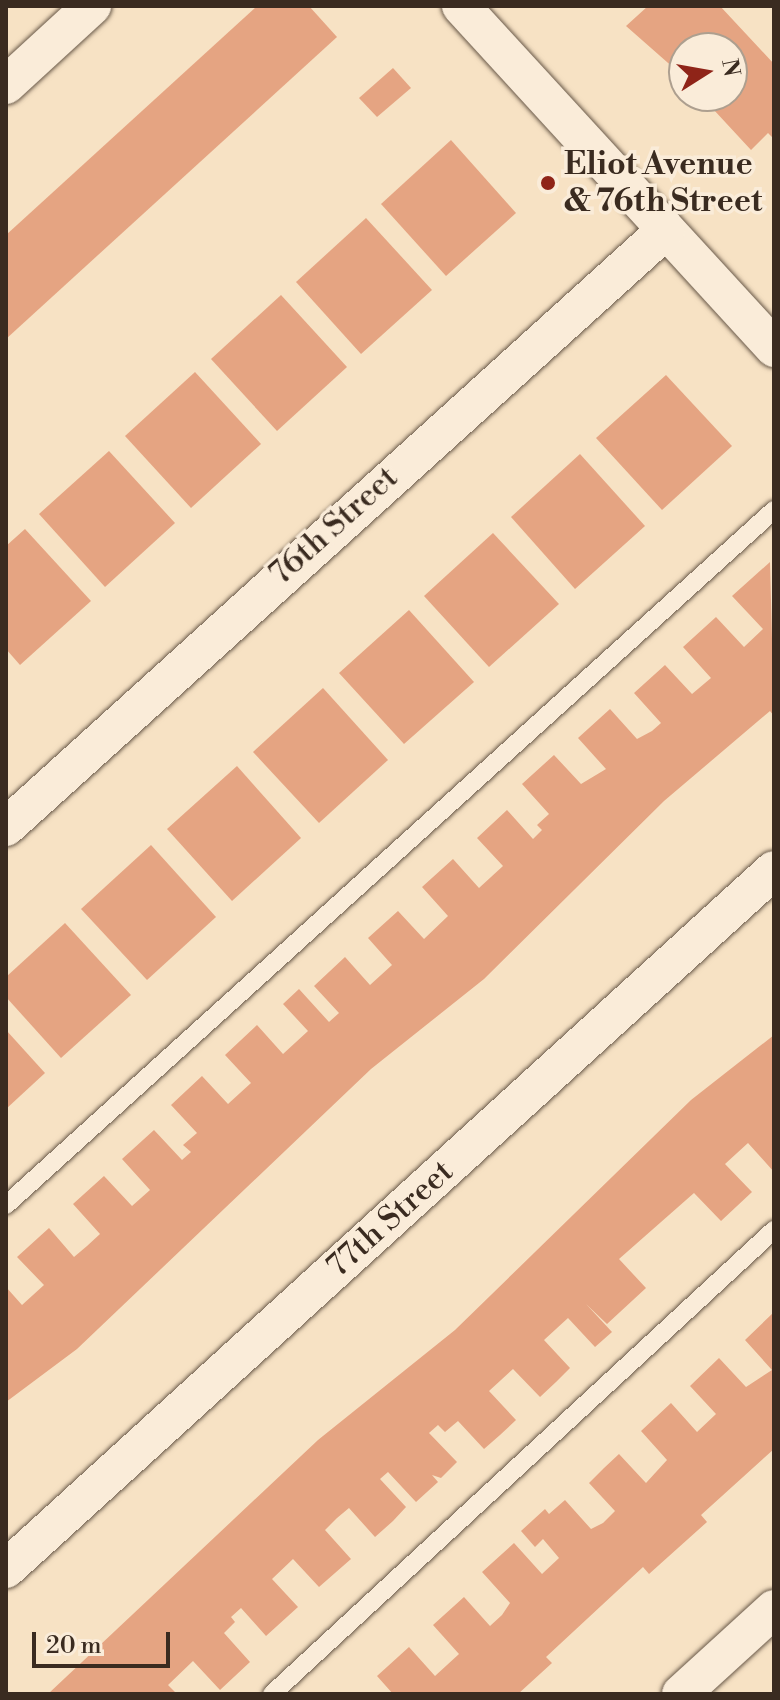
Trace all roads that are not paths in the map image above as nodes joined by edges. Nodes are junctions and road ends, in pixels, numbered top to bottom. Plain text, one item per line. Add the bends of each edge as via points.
1 (92, 6) edge
2 (461, 6) edge
3 (6, 85) edge
4 (666, 230) junction
5 (774, 348) edge
6 (774, 510) edge
7 (6, 827) edge
8 (774, 870) edge
9 (6, 1205) edge
10 (774, 1230) edge
11 (6, 1569) edge
12 (774, 1609) edge
13 (272, 1694) edge
14 (681, 1694) edge

1 - 3 street
2 - 4 street
4 - 5 street
4 - 7 street, 76th Street
6 - 9 lane
8 - 11 street, 77th Street
10 - 13 lane
12 - 14 street

